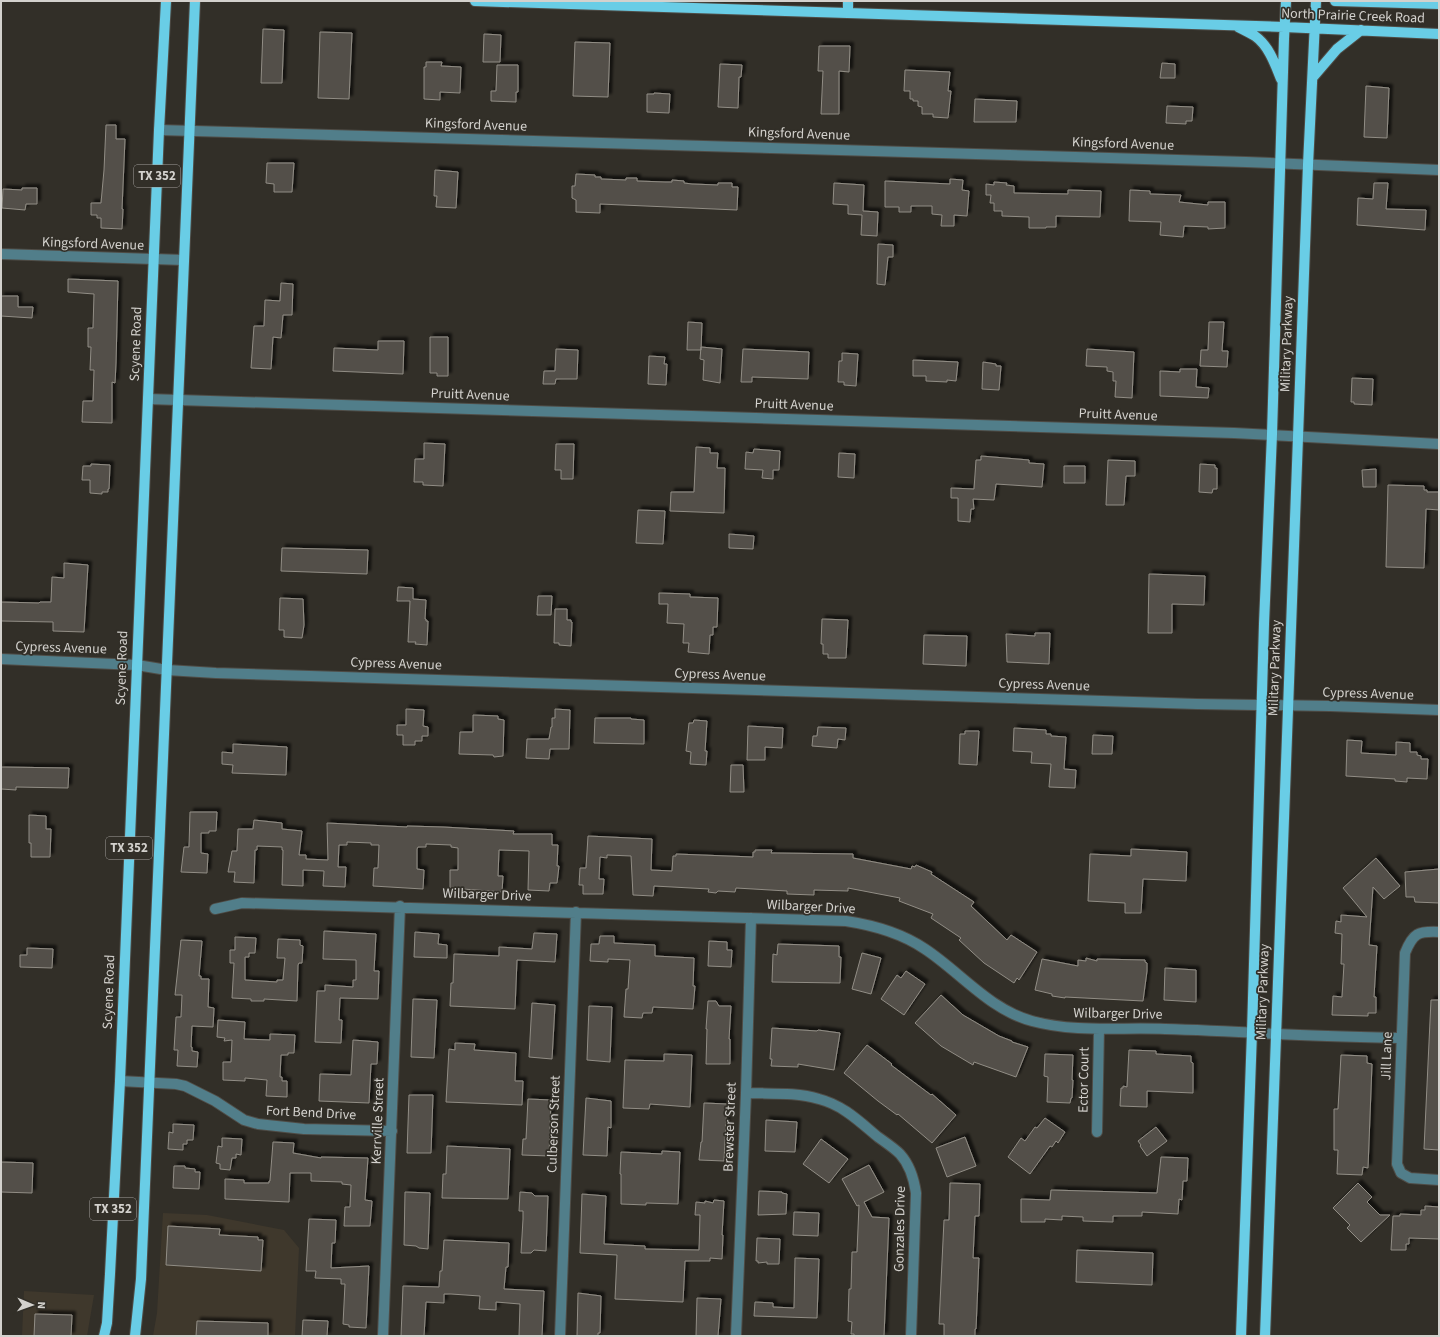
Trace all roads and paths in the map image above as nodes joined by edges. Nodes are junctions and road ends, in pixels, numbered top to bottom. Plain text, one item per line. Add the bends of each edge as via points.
1 (166, 1) edge
2 (195, 1) edge
3 (475, 1) edge
4 (848, 1) edge
5 (1286, 1) edge
6 (1316, 1) edge
7 (1335, 1) edge
8 (1367, 1) edge
9 (1439, 4) edge
10 (848, 13) junction
11 (1237, 26) junction
12 (1284, 27) junction
13 (1314, 28) junction
14 (1361, 30) junction
15 (1439, 34) edge
16 (1313, 77) junction
17 (1283, 83) junction
18 (159, 130) junction
19 (190, 131) junction
20 (1281, 163) junction
21 (1308, 165) junction
22 (1439, 170) edge
23 (1, 254) edge
24 (154, 260) junction
25 (184, 260) junction
26 (148, 399) junction
27 (178, 400) junction
28 (1272, 434) junction
29 (1298, 436) junction
30 (1439, 444) edge
31 (1, 659) edge
32 (136, 665) junction
33 (167, 670) junction
34 (1262, 705) junction
35 (1288, 706) junction
36 (1439, 710) edge
37 (400, 906) junction
38 (215, 909) dead end
39 (576, 912) junction
40 (751, 918) junction
41 (1439, 932) edge
42 (1099, 1029) junction
43 (1252, 1032) junction
44 (1276, 1034) junction
45 (1401, 1038) junction
46 (120, 1081) junction
47 (149, 1083) junction
48 (746, 1093) junction
49 (392, 1131) junction
50 (1097, 1132) dead end
51 (1439, 1180) edge
52 (104, 1336) edge
53 (135, 1336) edge
54 (383, 1336) edge
55 (560, 1336) edge
56 (736, 1336) edge
57 (911, 1336) edge
58 (1240, 1336) edge
59 (1265, 1336) edge

1 - 18 main road, Scyene Road / TX 352
2 - 19 main road, TX 352
3 - 10 main road, North Prairie Creek Road
4 - 10 main road
5 - 12 main road, Military Parkway
6 - 13 main road, Military Parkway
7 - 8 main road, North Prairie Creek Road
8 - 9 main road, North Prairie Creek Road
10 - 11 main road, North Prairie Creek Road
11 - 12 main road, North Prairie Creek Road
11 - 17 main road via 1262,43 1274,61
12 - 13 main road, North Prairie Creek Road
12 - 17 main road, Military Parkway
13 - 14 main road, North Prairie Creek Road
13 - 16 main road, Military Parkway
14 - 15 main road, North Prairie Creek Road
14 - 16 main road via 1338,49
16 - 21 main road, Military Parkway
17 - 20 main road, Military Parkway
18 - 19 street, Kingsford Avenue
18 - 24 main road, Scyene Road / TX 352
19 - 20 street, Kingsford Avenue
19 - 25 main road, TX 352
20 - 21 street, Kingsford Avenue
20 - 28 main road, Military Parkway
21 - 22 street, Kingsford Avenue
21 - 29 main road, Military Parkway
23 - 24 street, Kingsford Avenue
24 - 25 street, Kingsford Avenue
24 - 26 main road, Scyene Road / TX 352
25 - 27 main road, TX 352
26 - 27 street, Pruitt Avenue
26 - 32 main road, Scyene Road / TX 352
27 - 28 street, Pruitt Avenue
27 - 33 main road, TX 352
28 - 29 street, Pruitt Avenue
28 - 34 main road, Military Parkway
29 - 30 street, Pruitt Avenue
29 - 35 main road, Military Parkway
31 - 32 street, Cypress Avenue
32 - 33 street, Cypress Avenue
32 - 46 main road, Scyene Road / TX 352
33 - 34 street, Cypress Avenue
33 - 47 main road, TX 352
34 - 35 street, Cypress Avenue
34 - 43 main road, Military Parkway
35 - 36 street, Cypress Avenue
35 - 44 main road, Military Parkway
37 - 38 street, Wilbarger Drive via 242,903
37 - 39 street, Wilbarger Drive
37 - 49 street, Kerrville Street
39 - 40 street, Wilbarger Drive
39 - 55 street, Culberson Street
40 - 42 street, Wilbarger Drive via 846,920 870,925 924,948 1011,1013 1032,1021 1058,1026
40 - 48 street, Brewster Street
41 - 45 street, Jill Lane via 1417,934 1410,941 1405,953
42 - 43 street, Wilbarger Drive via 1154,1028
42 - 50 street, Ector Court
43 - 44 street, Wilbarger Drive
43 - 58 main road, Military Parkway
44 - 45 street, Wilbarger Drive
44 - 59 main road, Military Parkway
45 - 51 street, Jill Lane via 1398,1164 1401,1172 1410,1178
46 - 47 street, Fort Bend Drive
46 - 52 main road, Scyene Road / TX 352 via 107,1323
47 - 49 street, Fort Bend Drive via 176,1084 193,1090 244,1120 258,1124 304,1129
47 - 53 main road, TX 352 via 141,1286
48 - 56 street, Brewster Street
48 - 57 street, Gonzales Drive via 802,1096 834,1104 900,1154 910,1168 916,1193
49 - 54 street, Kerrville Street

